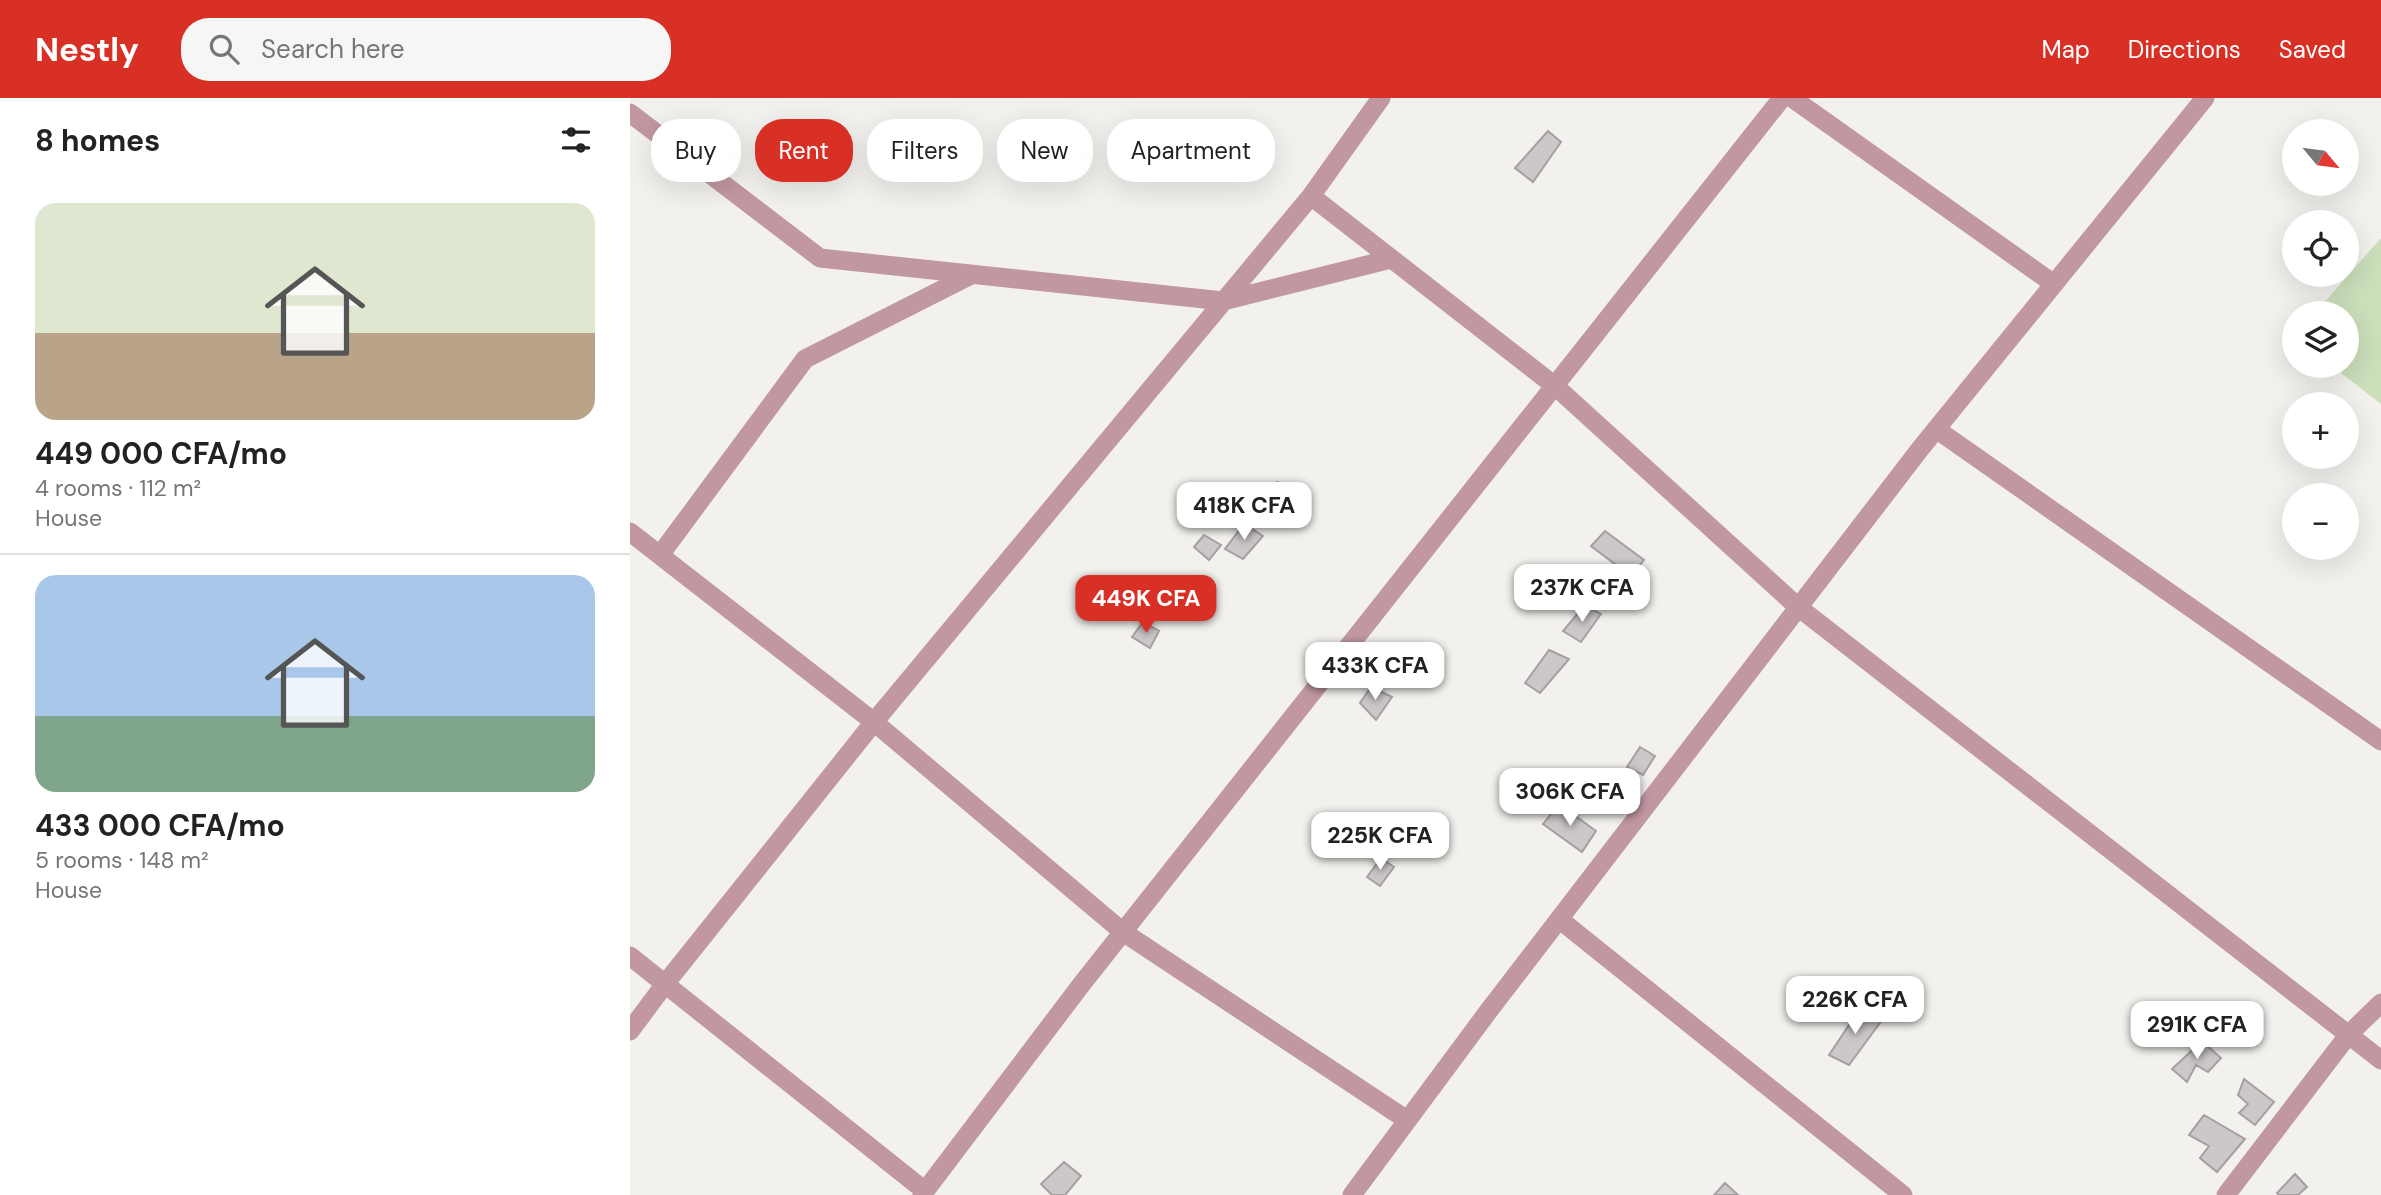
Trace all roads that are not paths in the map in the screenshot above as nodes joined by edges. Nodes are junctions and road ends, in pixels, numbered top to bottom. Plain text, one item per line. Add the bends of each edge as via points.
1 (1381, 98) edge
2 (1782, 98) edge
3 (1791, 98) edge
4 (2205, 98) edge
5 (630, 113) edge
6 (1311, 196) junction
7 (1391, 259) junction
8 (972, 275) junction
9 (2054, 284) junction
10 (1223, 301) junction
11 (1555, 386) junction
12 (1936, 429) junction
13 (630, 532) edge
14 (660, 555) junction
15 (1798, 607) junction
16 (874, 722) junction
17 (2381, 741) edge
18 (1559, 919) junction
19 (1123, 932) junction
20 (630, 956) edge
21 (665, 984) junction
22 (2381, 1003) edge
23 (630, 1031) edge
24 (2349, 1034) junction
25 (2381, 1059) edge
26 (1407, 1120) junction
27 (923, 1193) edge
28 (1352, 1195) edge
29 (1903, 1195) edge
30 (2226, 1195) edge

1 - 6 street
2 - 11 street
3 - 9 street
4 - 9 street
5 - 8 street via 820,258
6 - 7 street
6 - 10 street
7 - 10 street
7 - 11 street
8 - 10 street
8 - 14 street via 805,359
9 - 12 street
10 - 16 street
11 - 15 street
11 - 19 street
12 - 15 street
12 - 17 street
13 - 14 street
14 - 16 street
15 - 18 street
15 - 24 street
16 - 19 street
16 - 21 street
18 - 26 street
18 - 29 street
19 - 26 street
19 - 27 street
20 - 21 street
21 - 23 street
21 - 27 street
22 - 24 street
24 - 25 street
24 - 30 street
26 - 28 street

